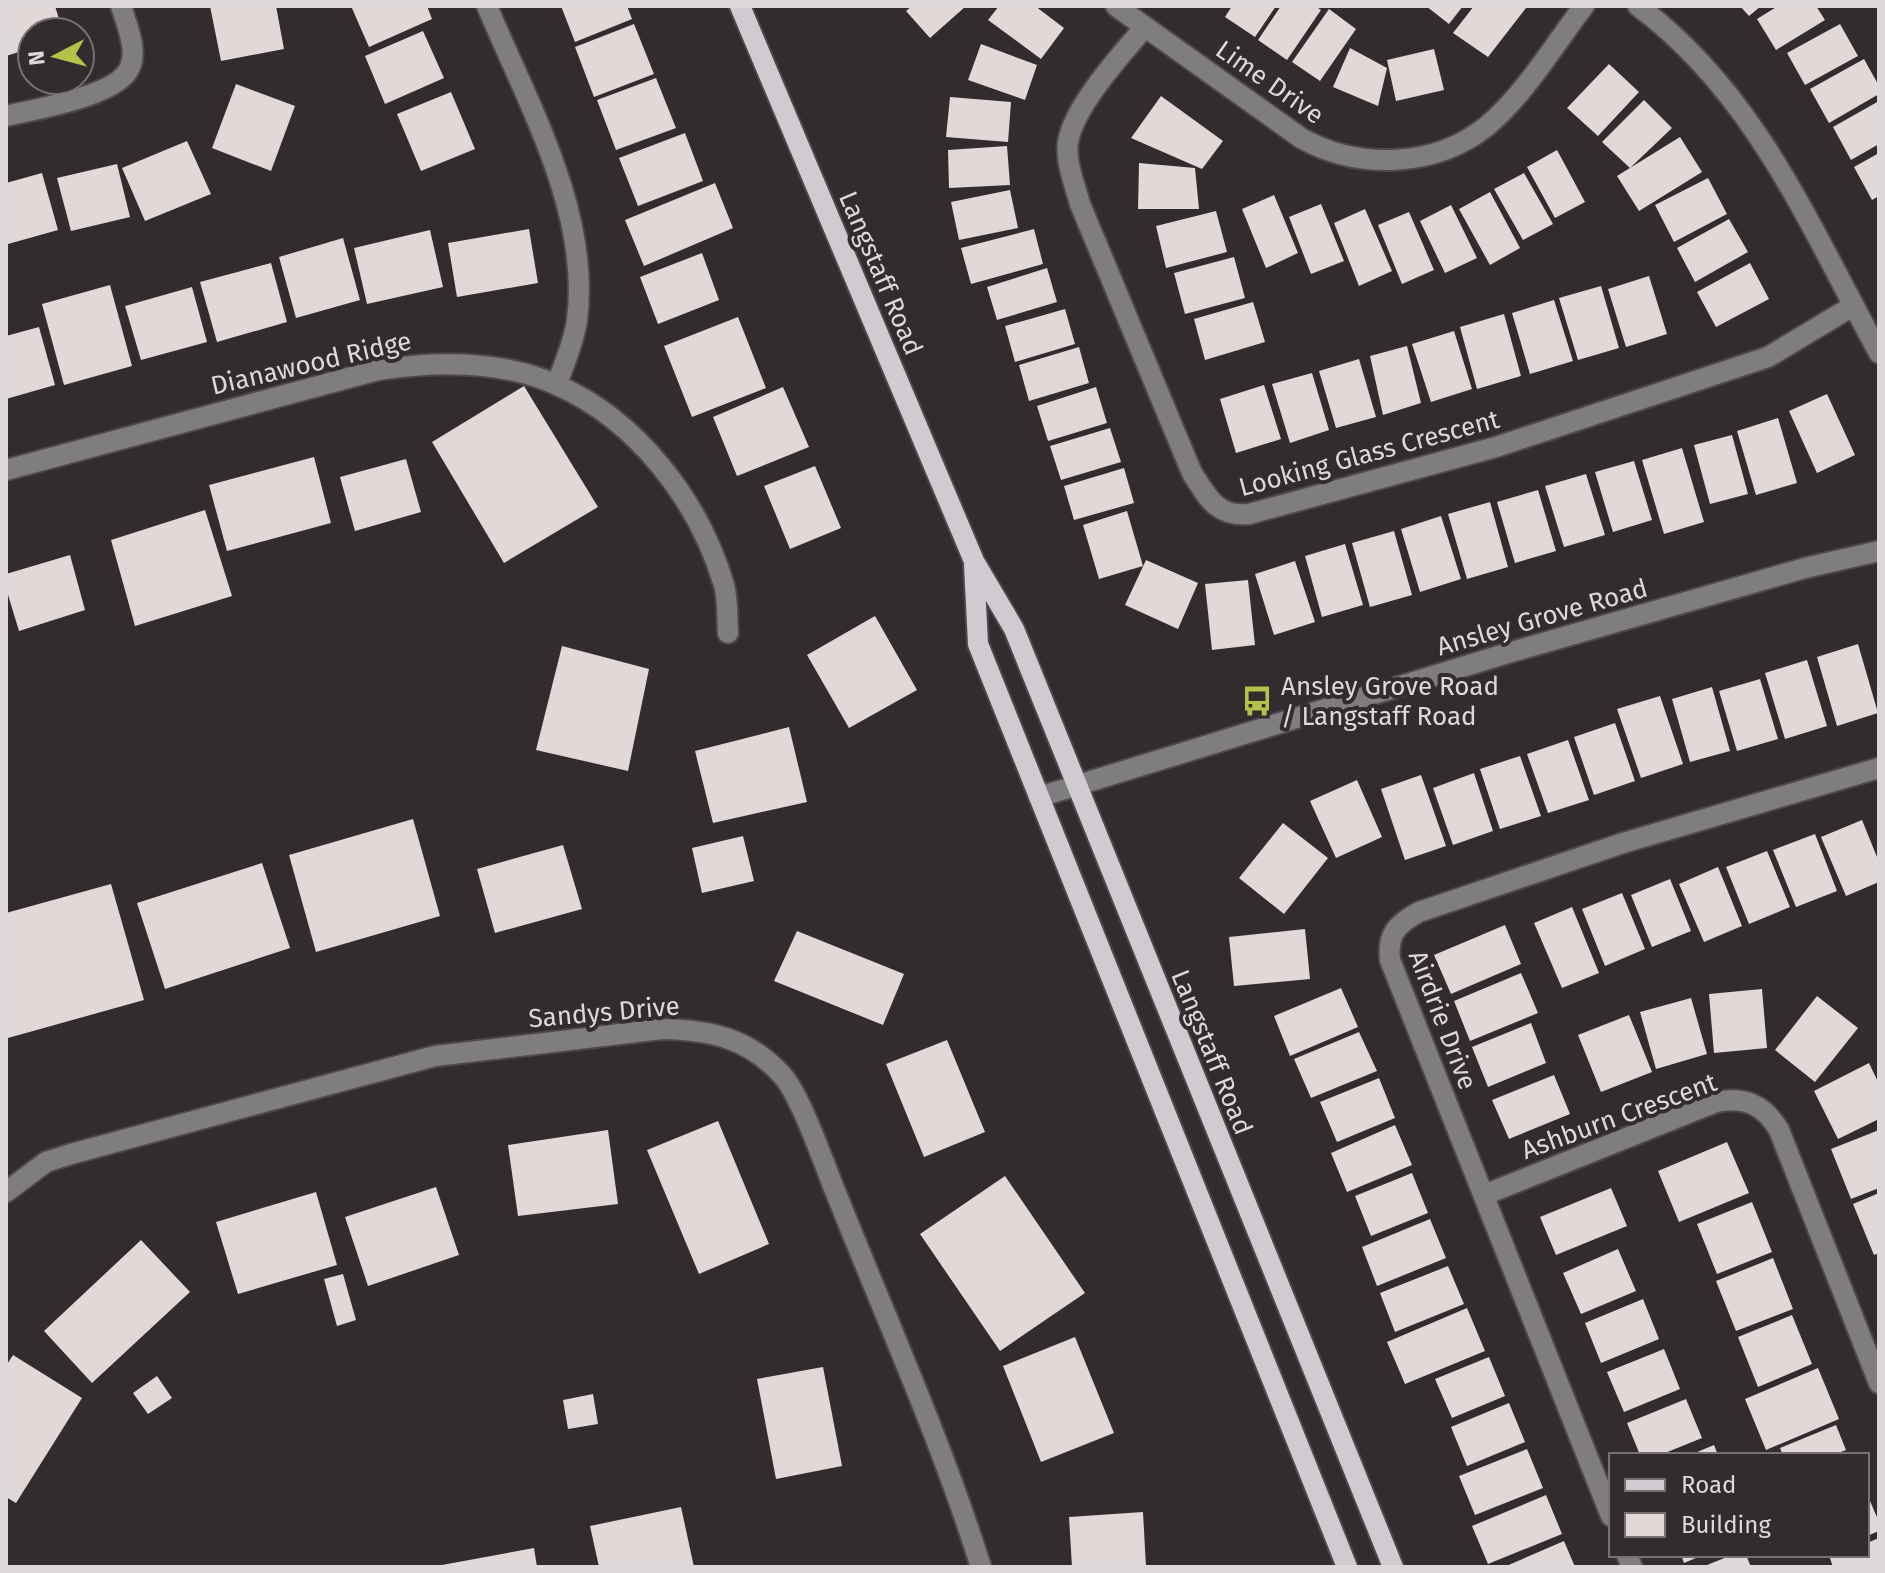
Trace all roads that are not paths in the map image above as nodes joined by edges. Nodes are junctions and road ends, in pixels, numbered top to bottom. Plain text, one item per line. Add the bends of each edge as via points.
1 (121, 6) edge
2 (487, 6) edge
3 (740, 6) edge
4 (1116, 6) edge
5 (1584, 6) edge
6 (1638, 6) edge
7 (1144, 28) junction
8 (6, 116) edge
9 (1853, 306) junction
10 (1879, 353) edge
11 (557, 384) junction
12 (6, 470) edge
13 (1879, 551) edge
14 (974, 561) junction
15 (728, 633) dead end
16 (1879, 768) edge
17 (1077, 786) junction
18 (1039, 797) junction
19 (6, 1192) edge
20 (1484, 1195) junction
21 (1879, 1383) edge
22 (1609, 1511) edge
23 (981, 1567) edge
24 (1347, 1567) edge
25 (1393, 1567) edge

1 - 8 street via 133,53 122,80 68,101
2 - 11 street via 541,136 573,235 577,320
3 - 14 main road, Langstaff Road
4 - 7 street, Lime Drive
5 - 7 street, Lime Drive via 1488,125 1438,153 1382,161 1322,150
6 - 9 street via 1705,64 1745,113
7 - 9 street, Looking Glass Crescent via 1079,115 1068,142 1070,168 1080,204 1192,473 1219,511 1249,514 1511,442 1768,357
9 - 10 street
11 - 12 street, Dianawood Ridge via 503,369 430,362 378,370
11 - 15 street, Dianawood Ridge via 610,419 676,484 725,587
13 - 17 street, Ansley Grove Road via 1508,653
14 - 17 main road, Langstaff Road via 1014,629
14 - 18 main road, Langstaff Road via 978,644
16 - 20 street, Airdrie Drive via 1623,843 1398,923 1388,946 1390,960
17 - 18 street, Ansley Grove Road
17 - 25 main road, Langstaff Road
18 - 24 main road, Langstaff Road
19 - 23 street, Sandys Drive via 46,1162 71,1154 435,1056 662,1029 732,1037 785,1078 808,1126
20 - 21 street, Ashburn Crescent via 1716,1102 1749,1102 1768,1113 1779,1130
20 - 22 street, Airdrie Drive

